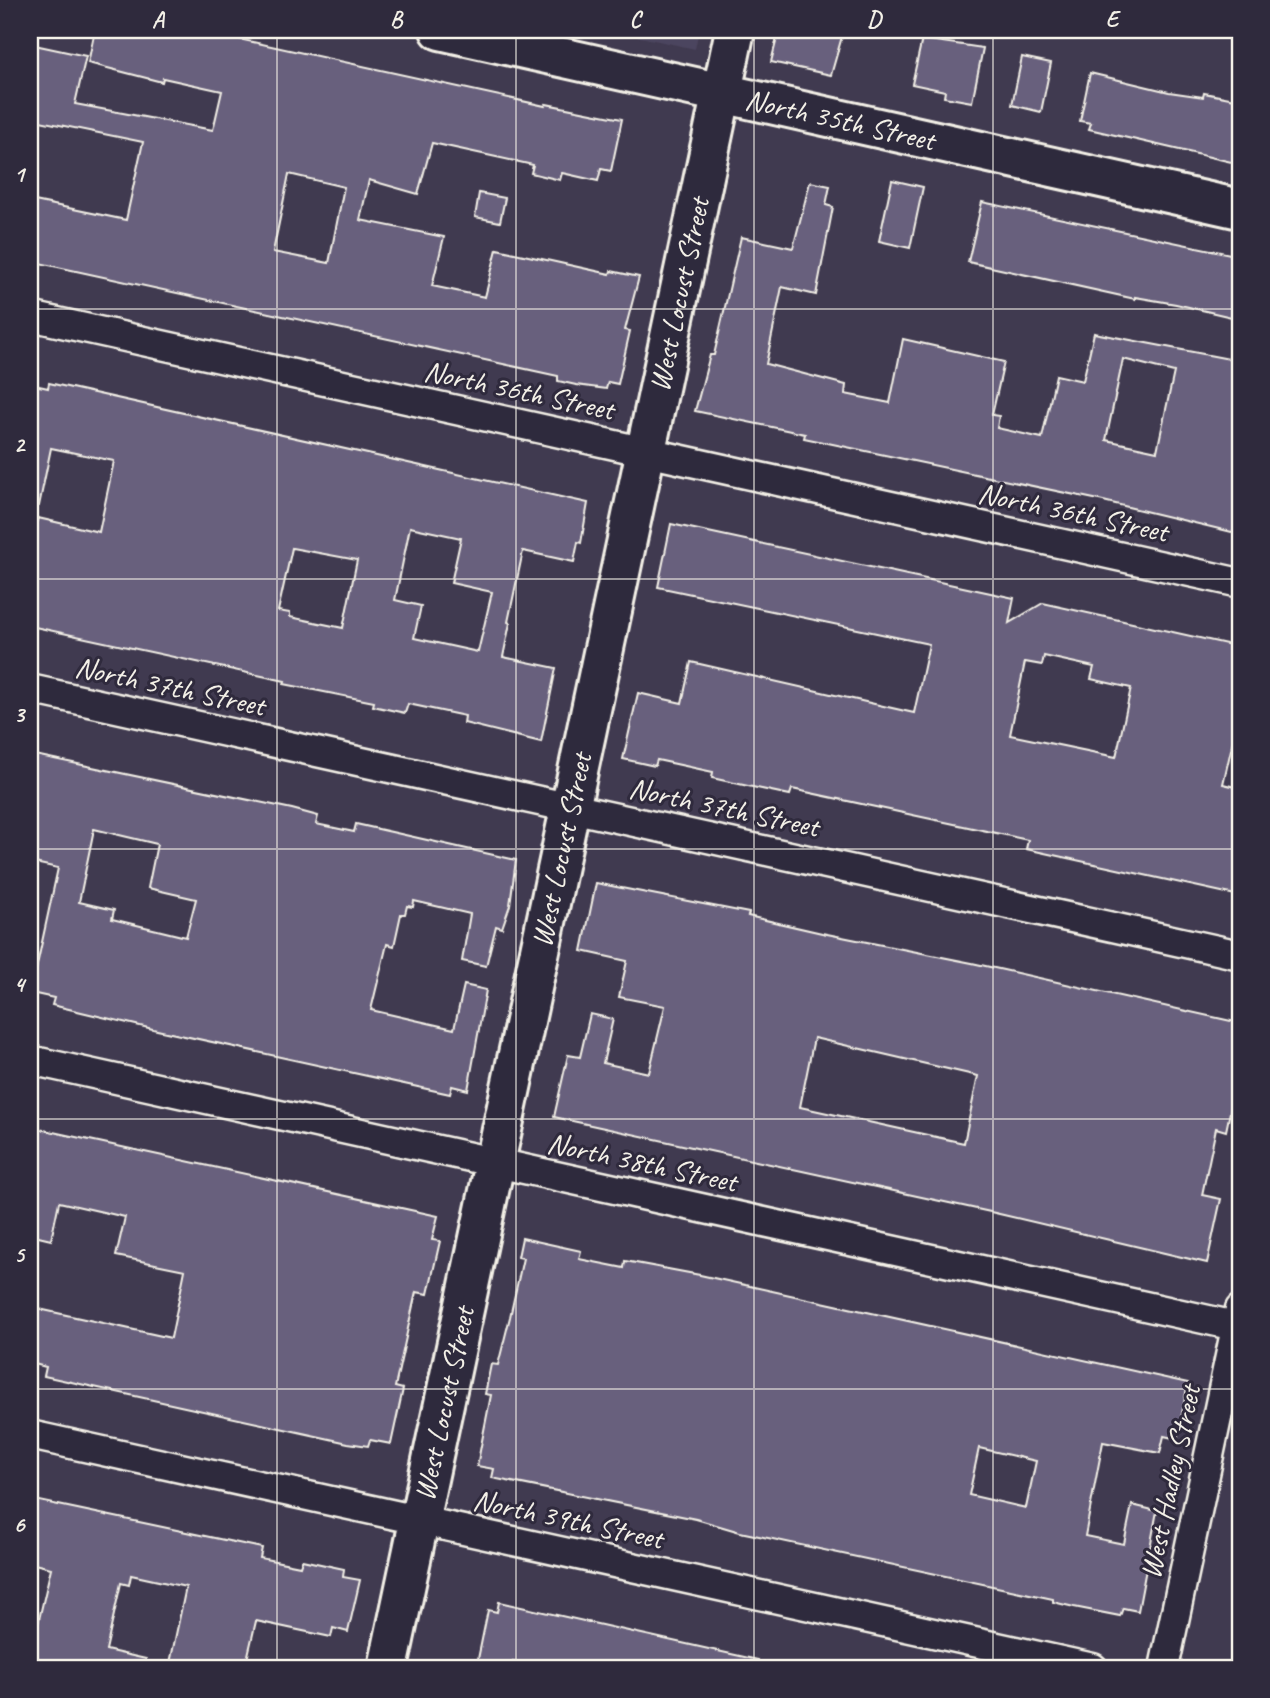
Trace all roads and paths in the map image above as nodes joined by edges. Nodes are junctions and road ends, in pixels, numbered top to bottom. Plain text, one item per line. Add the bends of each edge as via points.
1 (440, 30) edge
2 (736, 30) edge
3 (722, 94) junction
4 (1240, 209) edge
5 (30, 316) edge
6 (646, 453) junction
7 (1240, 583) edge
8 (30, 689) edge
9 (572, 808) junction
10 (1240, 955) edge
11 (30, 1060) edge
12 (496, 1164) junction
13 (1239, 1321) edge
14 (30, 1434) edge
15 (420, 1520) junction
16 (388, 1668) edge
17 (1093, 1668) edge
18 (1164, 1668) edge

1 - 3 street, North 35th Street
2 - 3 street, West Locust Street
3 - 4 street, North 35th Street
3 - 6 street, West Locust Street
5 - 6 street, North 36th Street
6 - 7 street, North 36th Street
6 - 9 street, West Locust Street
8 - 9 street, North 37th Street
9 - 10 street, North 37th Street
9 - 12 street, West Locust Street
11 - 12 street, North 38th Street
12 - 13 street, North 38th Street
12 - 15 street, West Locust Street
13 - 18 street, West Hadley Street
14 - 15 street, North 39th Street
15 - 16 street, West Locust Street
15 - 17 street, North 39th Street

